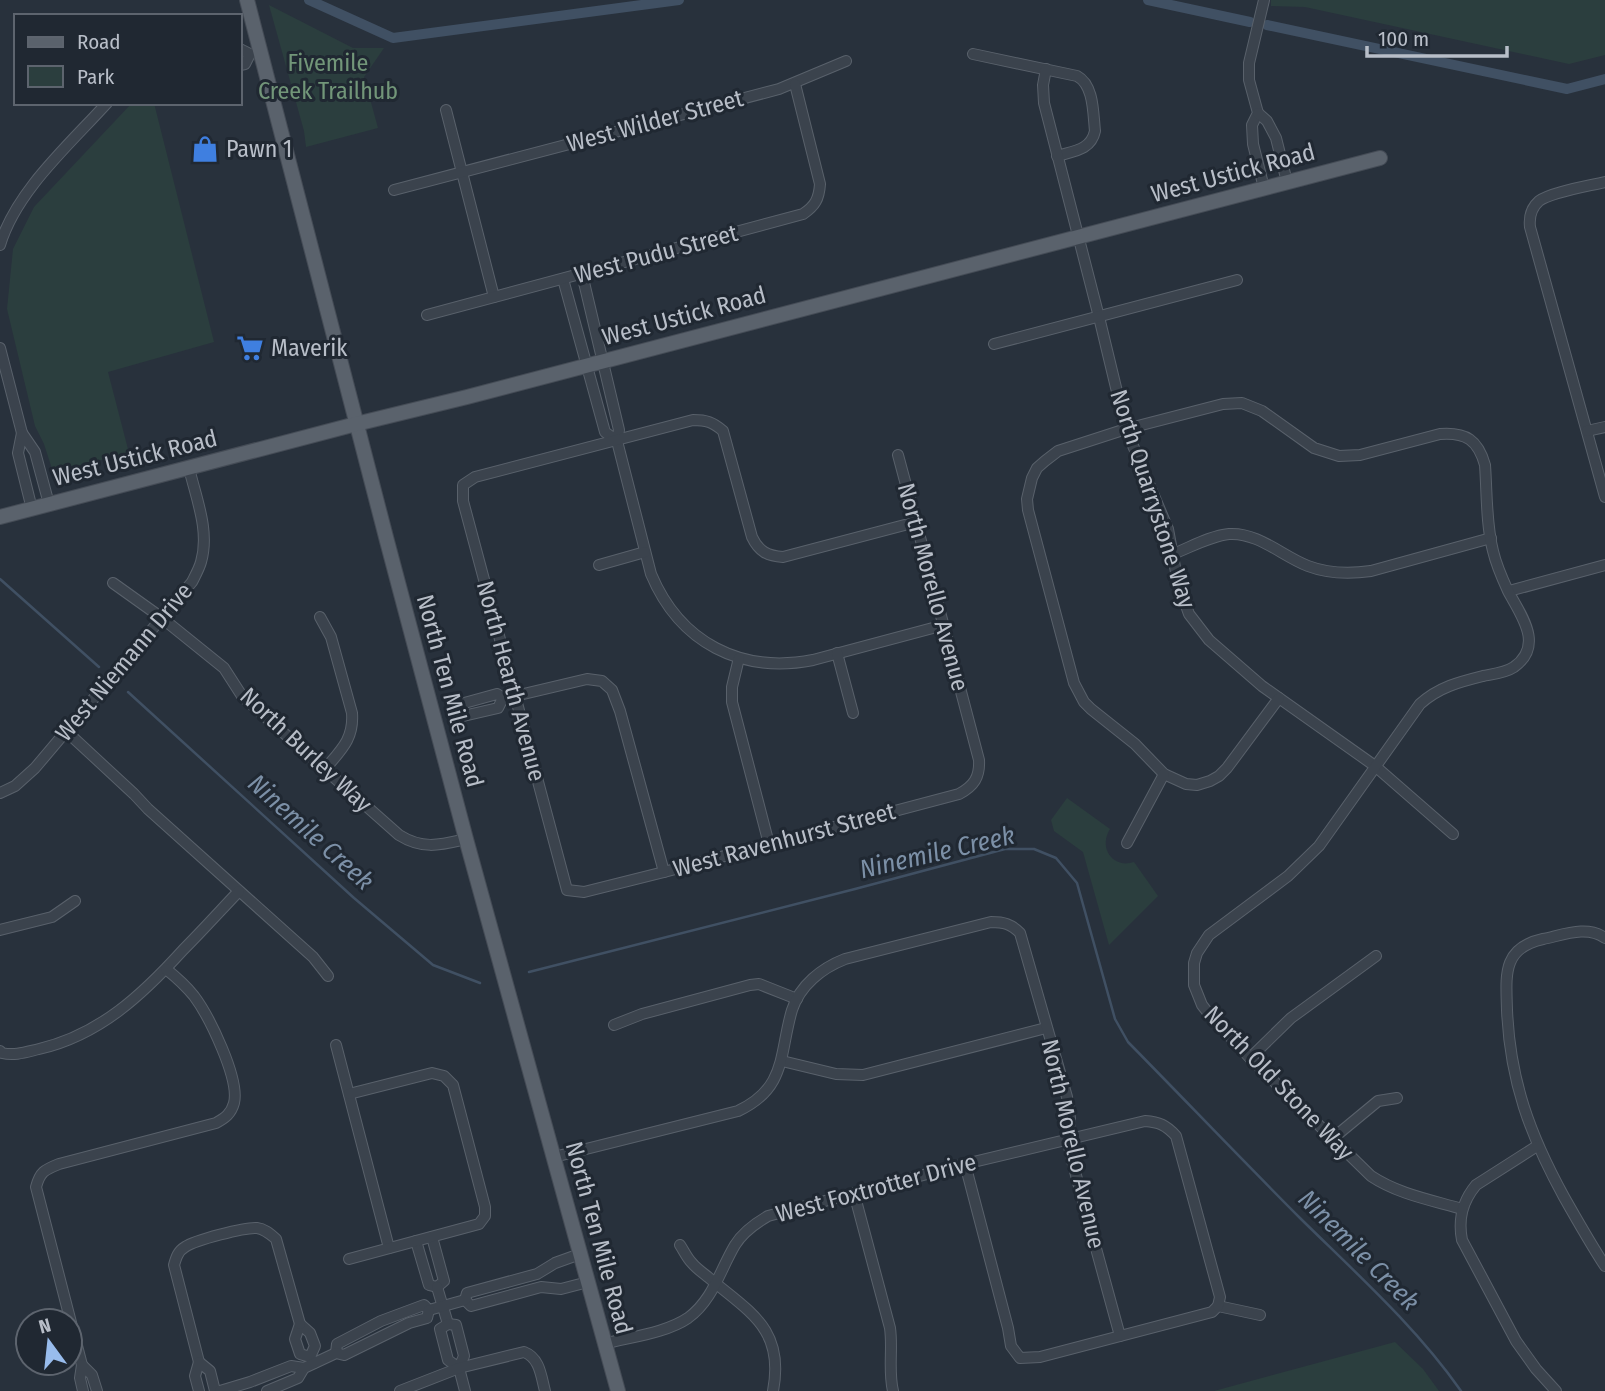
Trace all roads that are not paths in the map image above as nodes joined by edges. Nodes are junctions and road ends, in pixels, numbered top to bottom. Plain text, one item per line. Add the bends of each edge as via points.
1 (247, 0) edge
2 (1264, 0) edge
3 (250, 52) edge
4 (973, 54) dead end
5 (846, 61) dead end
6 (1046, 69) junction
7 (794, 84) junction
8 (105, 105) edge
9 (446, 110) dead end
10 (1258, 113) junction
11 (1057, 156) junction
12 (1380, 158) dead end
13 (460, 172) junction
14 (1287, 182) junction
15 (1605, 182) edge
16 (1264, 188) junction
17 (394, 190) dead end
18 (1078, 236) junction
19 (0, 245) edge
20 (582, 274) junction
21 (563, 279) junction
22 (1237, 280) dead end
23 (494, 297) junction
24 (427, 315) dead end
25 (1099, 317) junction
26 (994, 344) dead end
27 (0, 348) edge
28 (602, 361) junction
29 (586, 365) junction
30 (356, 425) junction
31 (1605, 426) edge
32 (1126, 429) junction
33 (1587, 431) junction
34 (22, 433) junction
35 (617, 440) junction
36 (898, 455) dead end
37 (189, 468) junction
38 (1605, 498) edge
39 (49, 504) junction
40 (32, 509) junction
41 (0, 517) edge
42 (916, 522) junction
43 (1491, 538) junction
44 (645, 552) junction
45 (1173, 554) junction
46 (599, 565) dead end
47 (1605, 565) edge
48 (113, 583) dead end
49 (1509, 592) junction
50 (320, 617) dead end
51 (162, 618) junction
52 (944, 625) junction
53 (837, 653) junction
54 (739, 659) junction
55 (509, 697) junction
56 (1279, 698) junction
57 (853, 713) dead end
58 (434, 719) junction
59 (66, 731) junction
60 (979, 760) joint
61 (1375, 766) junction
62 (325, 769) junction
63 (1164, 774) junction
64 (0, 793) edge
65 (1453, 834) dead end
66 (466, 839) junction
67 (1127, 843) dead end
68 (769, 844) junction
69 (664, 872) junction
70 (567, 890) joint
71 (239, 891) junction
72 (75, 901) dead end
73 (0, 930) edge
74 (1604, 937) edge
75 (1377, 956) dead end
76 (166, 969) junction
77 (328, 976) dead end
78 (797, 999) junction
79 (614, 1025) dead end
80 (1046, 1028) junction
81 (336, 1045) dead end
82 (1, 1052) edge
83 (1250, 1058) junction
84 (782, 1061) junction
85 (349, 1094) junction
86 (1397, 1098) dead end
87 (1068, 1139) junction
88 (1332, 1139) junction
89 (1538, 1146) junction
90 (554, 1157) junction
91 (965, 1164) junction
92 (853, 1193) junction
93 (1462, 1209) junction
94 (432, 1237) junction
95 (416, 1241) junction
96 (680, 1245) dead end
97 (389, 1248) junction
98 (580, 1254) junction
99 (349, 1259) dead end
100 (1604, 1263) edge
101 (588, 1282) junction
102 (716, 1284) junction
103 (437, 1287) junction
104 (465, 1300) junction
105 (443, 1306) junction
106 (1218, 1306) junction
107 (67, 1307) edge
108 (1260, 1315) dead end
109 (448, 1324) junction
110 (1120, 1336) junction
111 (604, 1343) junction
112 (199, 1362) junction
113 (309, 1363) junction
114 (84, 1366) edge
115 (459, 1368) junction
116 (97, 1391) edge
117 (198, 1391) edge
118 (217, 1391) edge
119 (267, 1391) edge
120 (400, 1391) edge
121 (465, 1391) edge
122 (545, 1391) edge
123 (618, 1391) edge
124 (773, 1391) edge
125 (893, 1391) edge
126 (1556, 1391) edge

1 - 3 main road, North Ten Mile Road
2 - 10 street via 1249,63
3 - 30 main road, North Ten Mile Road
4 - 6 street
5 - 7 street, West Wilder Street
6 - 11 street, North Quarrystone Way via 1044,103
6 - 11 street via 1085,81 1095,131 1084,149
7 - 13 street, West Wilder Street
7 - 20 street, West Pudu Street via 820,184 816,204 803,214
8 - 19 street via 30,187
9 - 13 street
10 - 14 street via 1276,138
10 - 16 street via 1252,125 1253,144
11 - 18 street, North Quarrystone Way
12 - 14 main road, West Ustick Road
13 - 17 street, West Wilder Street
13 - 23 street
14 - 16 main road, West Ustick Road
15 - 33 street via 1548,197 1532,210 1530,219
16 - 18 main road, West Ustick Road
18 - 25 street, North Quarrystone Way
18 - 28 main road, West Ustick Road
20 - 21 street, West Pudu Street
20 - 28 street
21 - 23 street, West Pudu Street
21 - 29 street
22 - 25 street
23 - 24 street, West Pudu Street
25 - 26 street
25 - 32 street, North Quarrystone Way
27 - 34 street
28 - 29 main road, West Ustick Road
28 - 35 street via 619,430
29 - 30 main road, West Ustick Road
29 - 35 street via 605,432
30 - 37 main road, West Ustick Road
30 - 58 main road, North Ten Mile Road
31 - 33 street
32 - 43 street, North Old Stone Way via 1242,403 1262,411 1314,448 1339,456 1440,434 1463,435 1482,453
32 - 45 street, North Quarrystone Way via 1168,529
32 - 63 street via 1058,452 1045,461 1028,488 1028,510 1078,692
33 - 38 street
34 - 39 street via 35,452
34 - 40 street via 18,453
35 - 42 street via 693,420 715,423 723,431 752,537 772,556 783,557
35 - 44 street
35 - 55 street, North Hearth Avenue via 475,477 463,485
36 - 42 street, North Morello Avenue
37 - 39 main road, West Ustick Road
37 - 51 street, West Niemann Drive via 205,547 192,582
39 - 40 main road, West Ustick Road
40 - 41 main road, West Ustick Road
42 - 52 street, North Morello Avenue
43 - 45 street via 1356,573 1308,566 1240,535 1219,536
43 - 49 street, North Old Stone Way
44 - 46 street
44 - 54 street via 655,584 672,612 704,641
45 - 56 street, North Quarrystone Way via 1181,594 1202,632
47 - 49 street
48 - 51 street, North Burley Way
49 - 61 street, North Old Stone Way via 1526,622 1527,652 1521,661 1502,672 1454,683 1429,696
50 - 62 street via 331,636 353,724 345,745
51 - 59 street, West Niemann Drive
51 - 62 street, North Burley Way via 224,668 242,696
52 - 53 street
52 - 60 street, North Morello Avenue
53 - 54 street via 791,663
53 - 57 street
54 - 68 street via 732,702
55 - 58 street via 498,708
55 - 69 street via 587,679 602,681 612,690
55 - 70 street, North Hearth Avenue
56 - 61 street, North Quarrystone Way
56 - 63 street via 1219,776 1197,785
58 - 66 main road, North Ten Mile Road
59 - 64 street, West Niemann Drive via 26,777
59 - 71 street
60 - 68 street, West Ravenhurst Street via 976,781 959,794
61 - 65 street, North Quarrystone Way
61 - 83 street, North Old Stone Way via 1304,862 1217,928 1197,953 1193,974 1197,995
62 - 66 street, North Burley Way via 411,842 425,846
63 - 67 street
66 - 90 main road, North Ten Mile Road
68 - 69 street, West Ravenhurst Street
69 - 70 street, West Ravenhurst Street via 584,892
71 - 76 street
71 - 77 street
72 - 73 street via 52,917
74 - 89 street via 1591,931 1533,941 1510,960 1506,978 1510,1042 1519,1091
75 - 83 street via 1291,1018
76 - 82 street via 117,1013 74,1038 12,1055
76 - 107 street via 196,999 218,1037 235,1101 225,1118 216,1123 47,1169 39,1176 36,1187
78 - 79 street via 760,984 750,985
78 - 80 street, North Morello Avenue via 817,974 845,959 1002,922 1020,933
78 - 84 street
80 - 84 street via 863,1074 836,1074
80 - 87 street, North Morello Avenue via 1067,1097
81 - 85 street
83 - 88 street, North Old Stone Way
84 - 90 street via 766,1092 738,1111
85 - 94 street via 432,1073 453,1085 485,1216 479,1224
85 - 97 street
86 - 88 street via 1378,1101
87 - 91 street, West Foxtrotter Drive
87 - 106 street, West Foxtrotter Drive via 1145,1121 1167,1126 1176,1136 1220,1297
87 - 110 street, North Morello Avenue
88 - 93 street, North Old Stone Way via 1380,1182
89 - 93 street via 1476,1185
89 - 100 street
90 - 98 main road, North Ten Mile Road
91 - 92 street, West Foxtrotter Drive
91 - 110 street via 1011,1346 1020,1358
92 - 102 street, West Foxtrotter Drive via 759,1222 736,1244
92 - 125 street via 890,1328
93 - 126 street via 1462,1240 1525,1355
94 - 95 street
94 - 103 street via 444,1281
95 - 97 street
95 - 103 street via 429,1285
96 - 102 street
97 - 99 street
98 - 101 main road, North Ten Mile Road
98 - 104 street via 537,1273 467,1293
101 - 104 street via 561,1289 541,1287 471,1306
101 - 111 main road, North Ten Mile Road
102 - 111 street, West Foxtrotter Drive via 704,1303 679,1323
102 - 124 street via 762,1324 774,1354
103 - 105 street
104 - 105 street
105 - 109 street
105 - 113 street via 429,1310 427,1318 344,1355 336,1353
106 - 108 street
106 - 110 street via 1212,1312
109 - 115 street via 456,1325 464,1356
109 - 115 street via 440,1329 448,1360
111 - 123 main road, North Ten Mile Road
112 - 113 street via 174,1265 176,1255 195,1242 258,1228 276,1239 300,1324 315,1346
112 - 117 street via 195,1376
112 - 118 street via 209,1371
113 - 118 street
113 - 119 street via 298,1378
114 - 116 street
115 - 120 street
115 - 121 street
115 - 122 street via 530,1354

